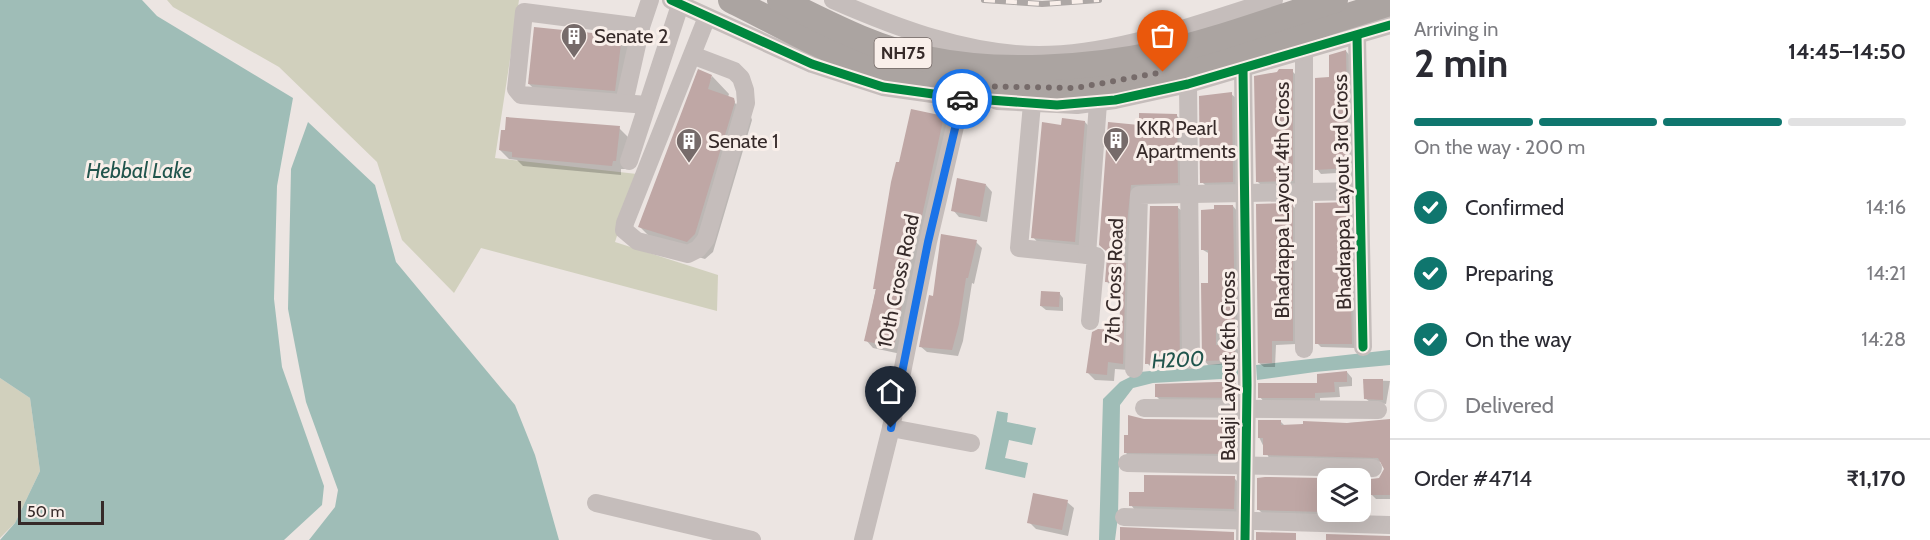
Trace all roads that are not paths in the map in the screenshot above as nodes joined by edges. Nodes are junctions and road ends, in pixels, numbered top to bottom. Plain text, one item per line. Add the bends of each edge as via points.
1 (650, 0) edge
2 (731, 0) edge
3 (780, 0) edge
4 (833, 0) edge
5 (1274, 0) edge
6 (1335, 0) edge
7 (675, 3) edge
8 (1390, 3) edge
9 (707, 17) junction
10 (1390, 25) edge
11 (641, 27) junction
12 (1357, 36) junction
13 (1304, 50) junction
14 (692, 55) junction
15 (1037, 61) junction
16 (1243, 69) junction
17 (1188, 84) junction
18 (963, 92) junction
19 (1084, 98) junction
20 (624, 103) junction
21 (1032, 104) junction
22 (647, 105) junction
23 (629, 161) dead end
24 (1304, 190) junction
25 (1246, 192) junction
26 (1360, 192) junction
27 (1189, 194) junction
28 (1088, 255) junction
29 (1090, 321) dead end
30 (1363, 347) dead end
31 (1304, 349) dead end
32 (1191, 360) dead end
33 (1134, 369) dead end
34 (1144, 408) dead end
35 (1378, 410) dead end
36 (1247, 411) junction
37 (891, 428) junction
38 (971, 443) dead end
39 (1127, 463) dead end
40 (1246, 464) junction
41 (1374, 468) dead end
42 (596, 503) dead end
43 (1124, 517) dead end
44 (1245, 521) junction
45 (1389, 525) edge
46 (752, 540) edge
47 (863, 540) edge
48 (1245, 540) edge

1 - 11 street
2 - 18 highway, NH75 via 868,64
3 - 15 highway, NH75 via 862,38 928,60 1003,67
4 - 15 street via 929,37
5 - 15 street via 1118,45
6 - 15 highway, NH75 via 1158,54 1105,63
7 - 9 street
7 - 22 street
8 - 19 highway, NH75
9 - 14 street
9 - 18 street via 812,64 883,87
10 - 12 street
11 - 20 street
11 - 20 street via 524,12 517,93
12 - 13 street
12 - 26 street, Bhadrappa Layout 3rd Cross
13 - 16 street
13 - 24 street, Bhadrappa Layout 4th Cross
14 - 14 street via 734,71 741,78 746,103 706,240 688,254 637,241 624,230
16 - 17 street
16 - 25 street, Balaji Layout 6th Cross
17 - 19 street
17 - 27 street
18 - 19 highway, NH75
18 - 21 street
18 - 37 street, 10th Cross Road
19 - 21 street
19 - 28 street
20 - 22 street
21 - 28 street via 1019,248
22 - 23 street
24 - 25 street
24 - 26 street
24 - 31 street, Bhadrappa Layout 4th Cross
25 - 27 street
25 - 36 street, Balaji Layout 6th Cross
26 - 30 street, Bhadrappa Layout 3rd Cross
27 - 32 street
27 - 33 street, 7th Cross Road via 1139,195
28 - 29 street via 1096,256
34 - 36 street
35 - 36 street
36 - 40 street, Balaji Layout 6th Cross
37 - 38 street
37 - 47 street, 10th Cross Road
39 - 40 street
40 - 41 street
40 - 44 street, Balaji Layout 6th Cross
42 - 46 street
43 - 44 street
44 - 45 street
44 - 48 street, Balaji Layout 6th Cross

